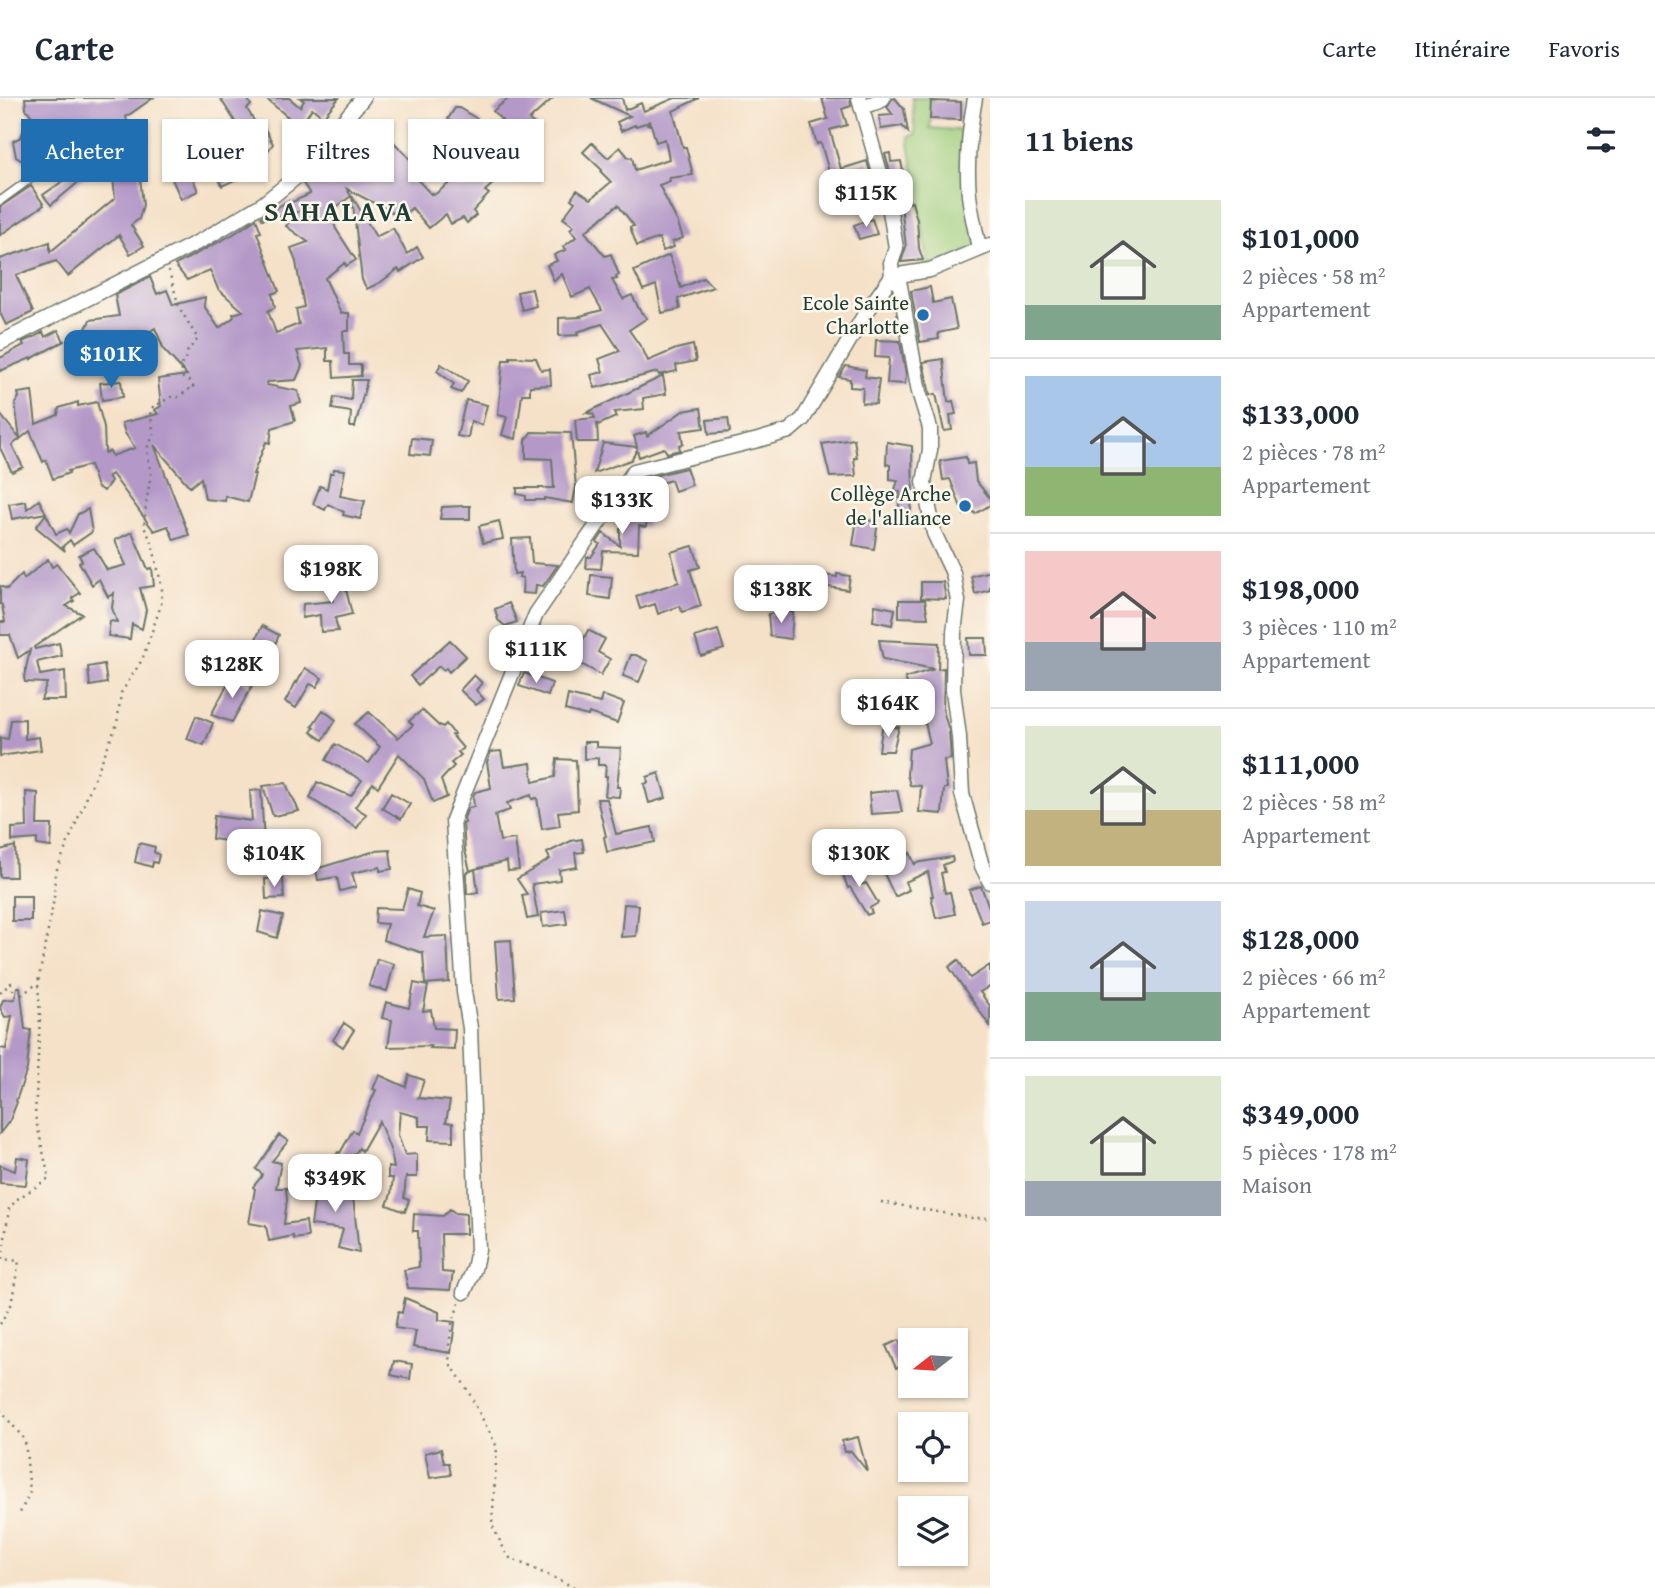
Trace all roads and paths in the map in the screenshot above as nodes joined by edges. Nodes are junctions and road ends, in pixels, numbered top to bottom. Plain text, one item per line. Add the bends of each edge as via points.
1 (363, 98) edge
2 (883, 98) edge
3 (975, 98) edge
4 (860, 103) edge
5 (26, 182) edge
6 (0, 201) edge
7 (985, 247) edge
8 (164, 258) junction
9 (895, 276) junction
10 (0, 343) edge
11 (990, 882) edge
12 (38, 983) junction
13 (0, 993) edge
14 (881, 1202) dead end
15 (990, 1218) edge
16 (464, 1292) joint
17 (0, 1324) edge
18 (0, 1410) edge
19 (18, 1517) dead end
20 (576, 1588) edge

1 - 8 street via 284,187
2 - 4 street
3 - 7 street via 967,163 969,198
4 - 9 street via 889,205
5 - 6 lane
7 - 9 street via 930,270
8 - 10 street
8 - 12 path via 178,307 198,339 181,365 183,378 194,388 150,412 153,435 147,451 151,474 144,527 152,542 161,605 142,660 121,693 117,724 55,874
9 - 11 street via 930,428 924,482 929,508 934,533 953,573 958,601 953,690 962,794
9 - 16 street via 865,314 803,419 789,430 758,440 634,471 536,614 453,820 470,1028 478,1250
12 - 13 path via 20,996 15,996 11,983
12 - 17 path via 35,1116 49,1178 9,1209 2,1259 19,1261 11,1305
14 - 15 path
16 - 20 path via 448,1353 497,1447 492,1525 508,1557
18 - 19 path via 25,1440 30,1492

